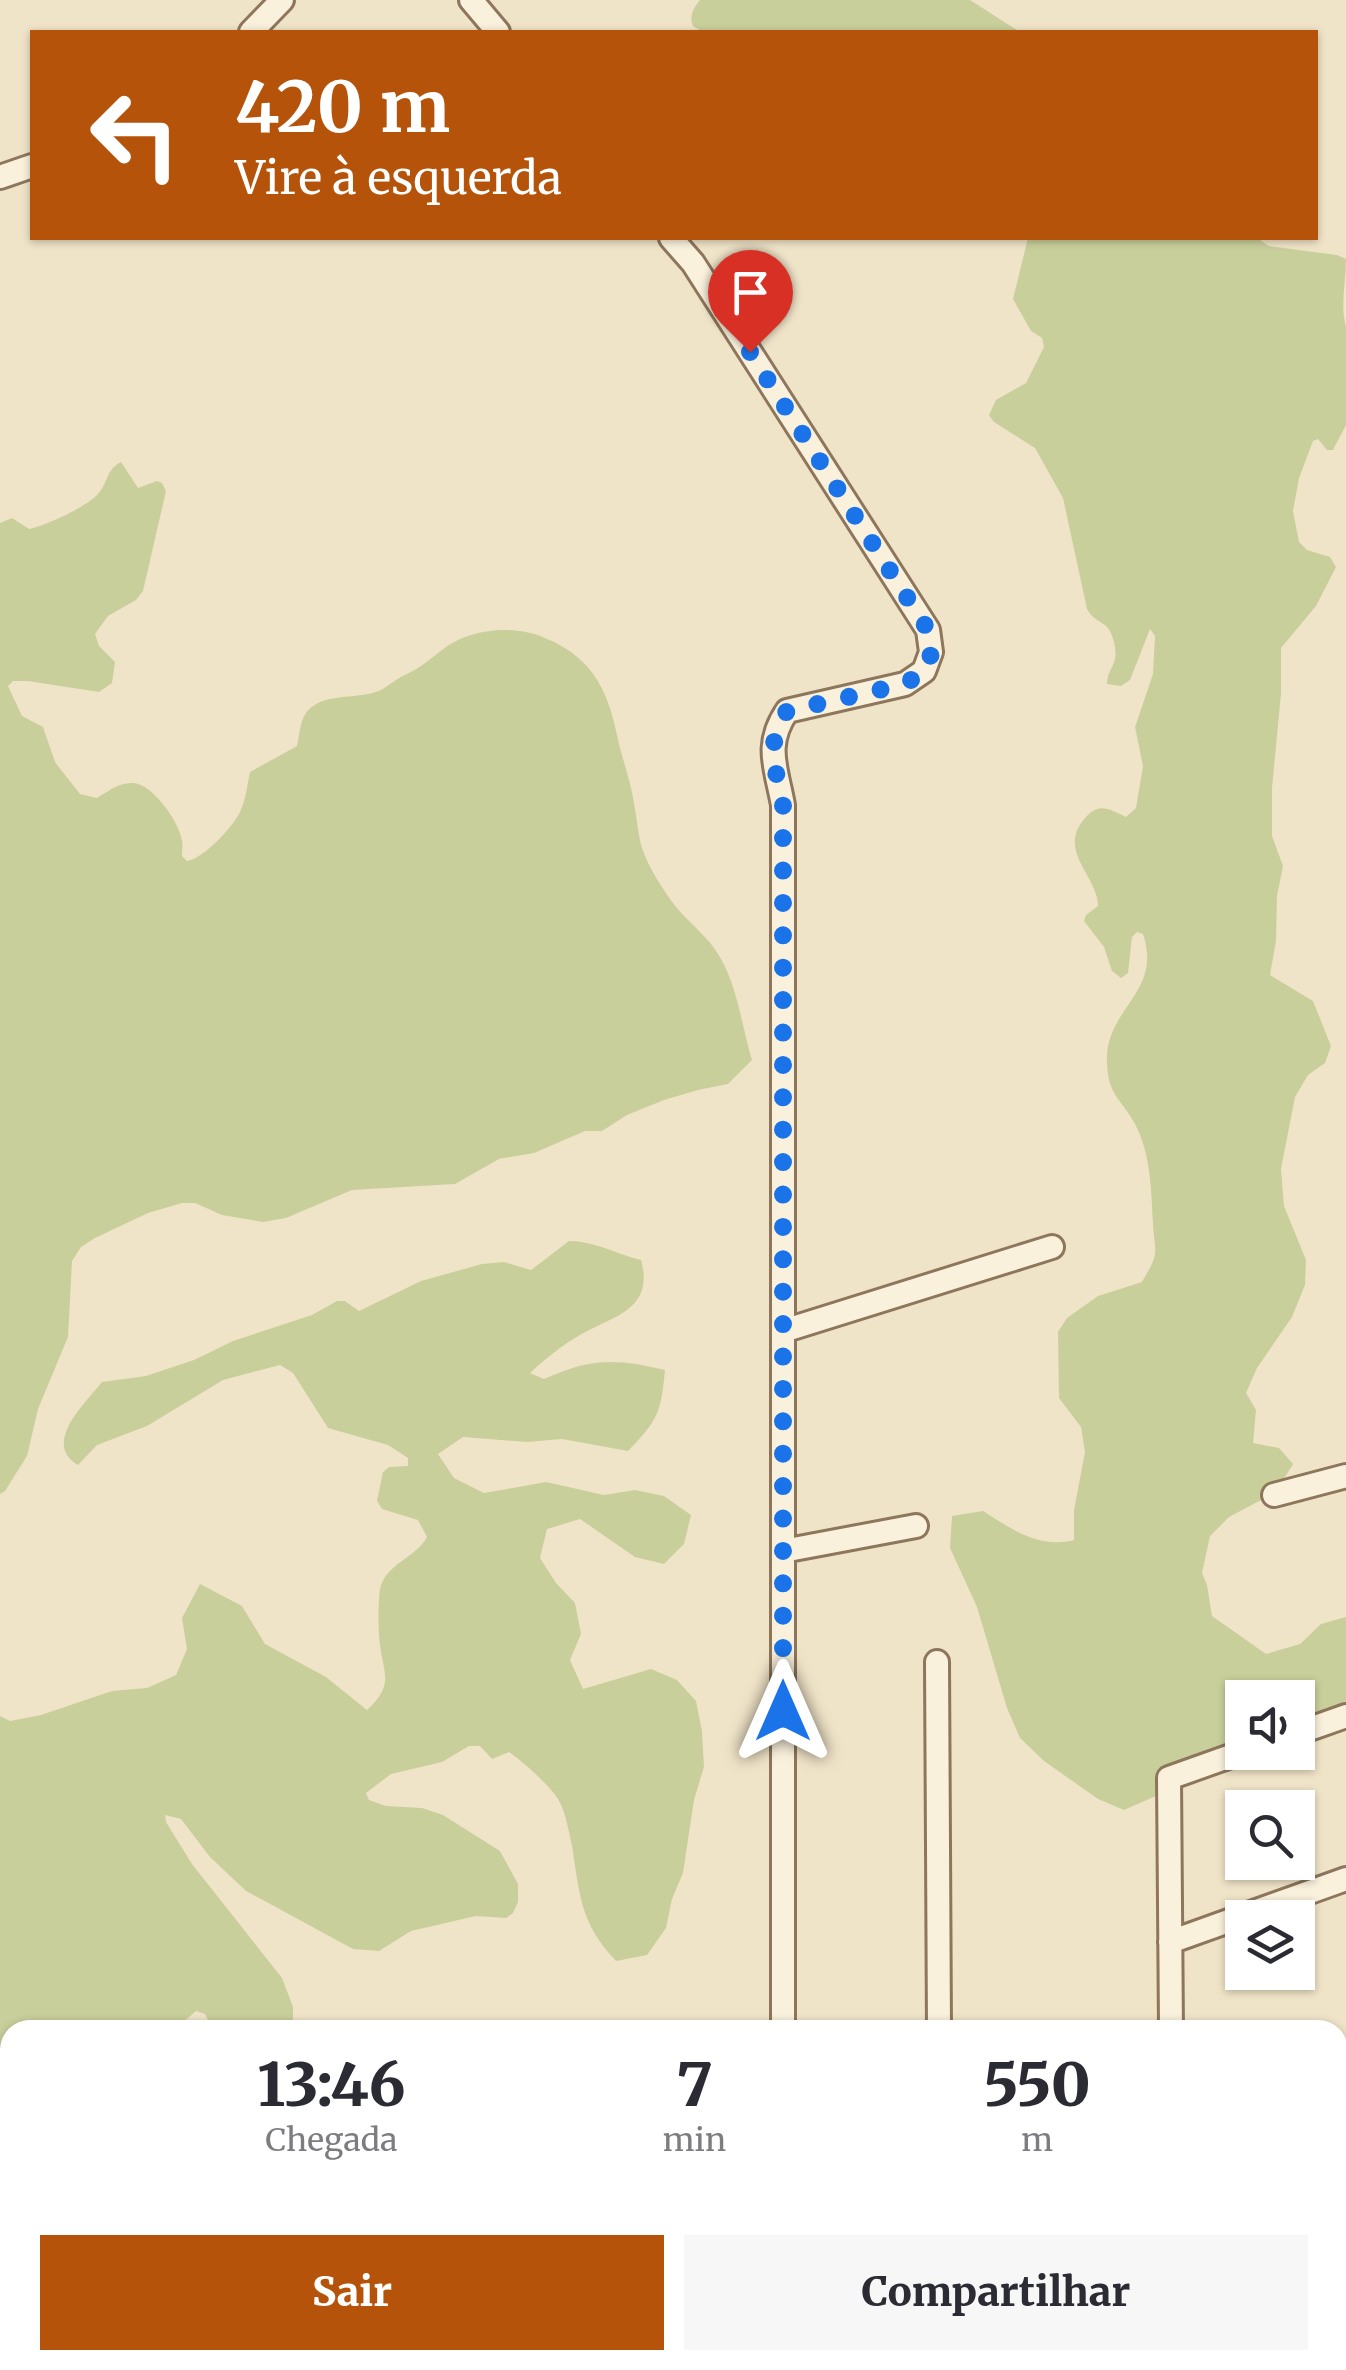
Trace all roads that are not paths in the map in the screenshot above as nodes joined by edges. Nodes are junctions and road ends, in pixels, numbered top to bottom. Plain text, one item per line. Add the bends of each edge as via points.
1 (282, 0) edge
2 (471, 0) edge
3 (252, 30) edge
4 (496, 30) edge
5 (30, 167) edge
6 (0, 177) edge
7 (673, 240) edge
8 (1052, 1247) dead end
9 (783, 1331) junction
10 (1346, 1476) edge
11 (1274, 1495) dead end
12 (916, 1526) dead end
13 (783, 1552) junction
14 (937, 1662) dead end
15 (1346, 1716) edge
16 (1315, 1727) edge
17 (1225, 1758) edge
18 (1346, 1879) edge
19 (1170, 1942) junction
20 (783, 2020) edge
21 (939, 2020) edge
22 (1171, 2020) edge

1 - 3 street
2 - 4 street
5 - 6 street
7 - 9 street via 928,630 932,652 924,671 905,684 787,711 772,745 783,805
8 - 9 street
9 - 13 street
10 - 11 street
12 - 13 street
13 - 20 street
14 - 21 street
15 - 16 street
17 - 19 street via 1169,1778
18 - 19 street
19 - 22 street

